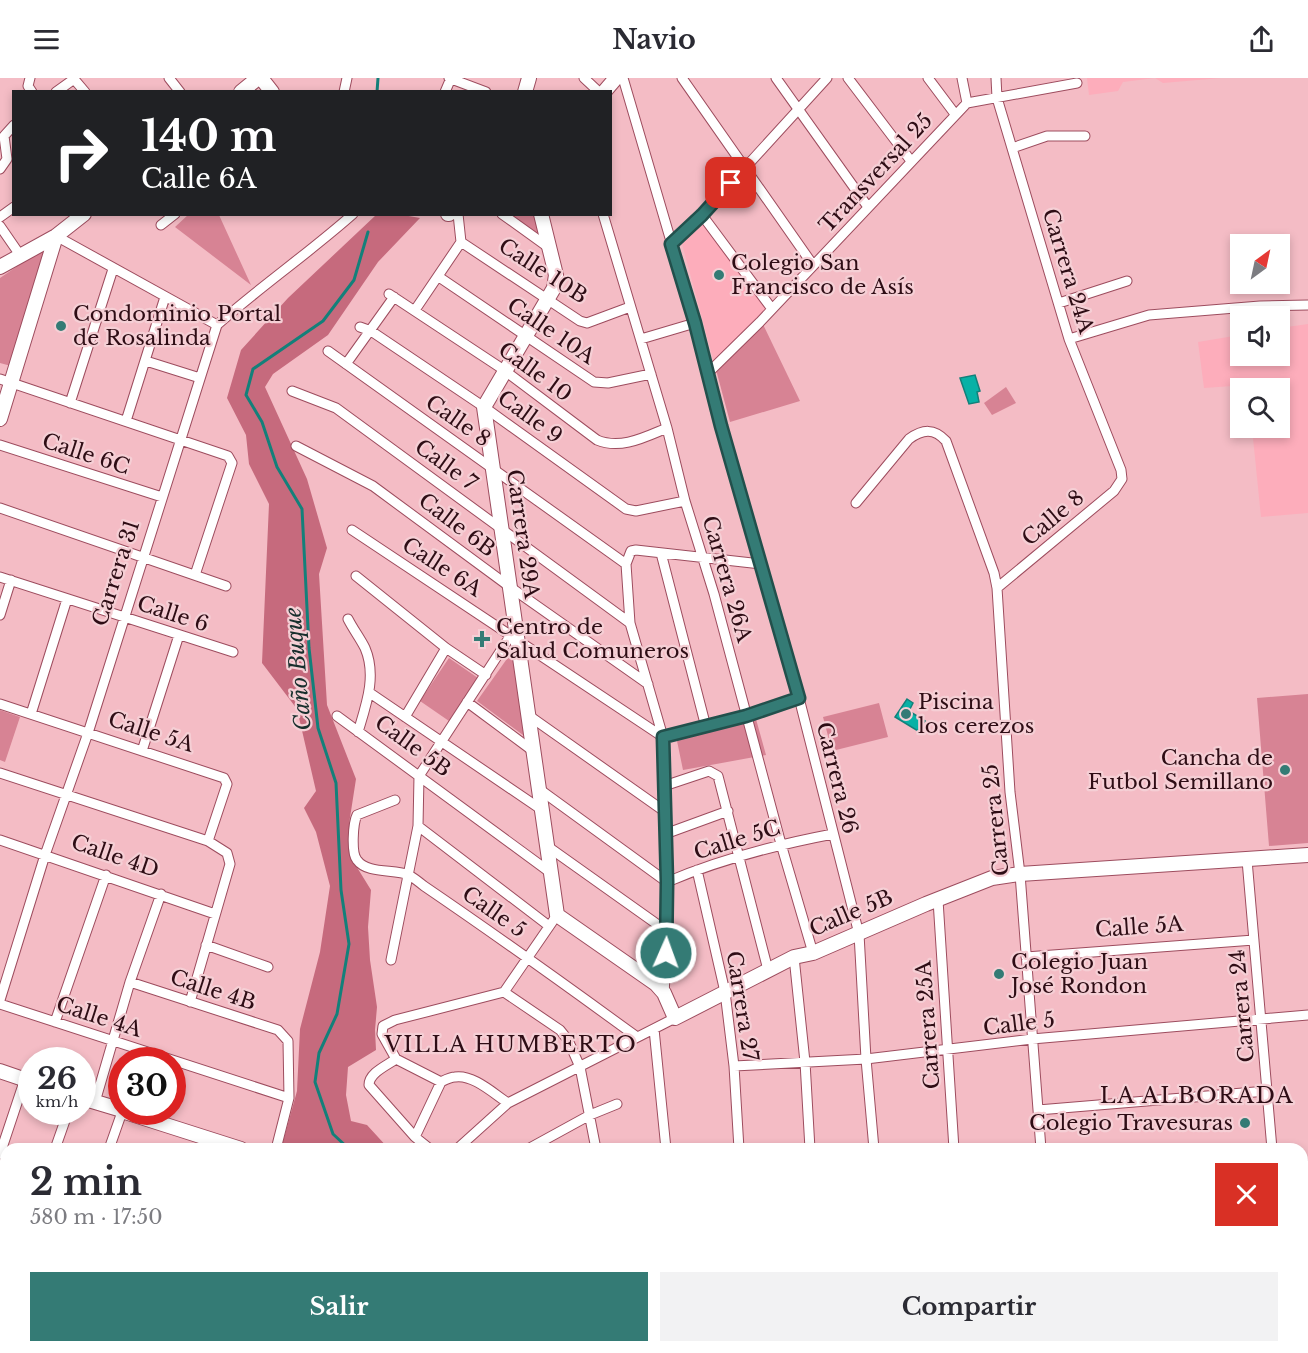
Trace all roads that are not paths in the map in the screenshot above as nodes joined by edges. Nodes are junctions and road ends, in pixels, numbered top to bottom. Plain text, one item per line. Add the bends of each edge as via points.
1 (169, 78) edge
2 (260, 78) edge
3 (450, 78) edge
4 (584, 78) edge
5 (616, 78) edge
6 (623, 78) edge
7 (682, 78) edge
8 (776, 78) edge
9 (827, 78) edge
10 (848, 78) edge
11 (928, 78) edge
12 (962, 78) edge
13 (996, 78) edge
14 (74, 79) edge
15 (1077, 83) dead end
16 (59, 90) edge
17 (178, 90) edge
18 (244, 90) edge
19 (270, 90) edge
20 (481, 90) edge
21 (599, 90) edge
22 (603, 90) edge
23 (997, 98) junction
24 (967, 103) junction
25 (799, 109) junction
26 (955, 114) junction
27 (12, 127) edge
28 (1085, 136) dead end
29 (1012, 148) junction
30 (911, 161) junction
31 (746, 167) junction
32 (0, 169) edge
33 (868, 207) junction
34 (702, 215) junction
35 (81, 216) edge
36 (172, 216) edge
37 (351, 216) edge
38 (459, 216) edge
39 (505, 216) edge
40 (541, 216) edge
41 (604, 216) edge
42 (161, 225) dead end
43 (0, 226) edge
44 (56, 236) junction
45 (461, 242) junction
46 (671, 244) junction
47 (548, 247) junction
48 (20, 255) junction
49 (813, 265) junction
50 (0, 267) edge
51 (113, 269) junction
52 (439, 277) junction
53 (1127, 281) dead end
54 (165, 297) junction
55 (548, 301) junction
56 (1059, 303) junction
57 (1308, 305) edge
58 (630, 307) junction
59 (772, 309) junction
60 (415, 310) junction
61 (695, 323) junction
62 (217, 325) junction
63 (360, 327) dead end
64 (371, 331) junction
65 (526, 336) junction
66 (641, 339) junction
67 (1069, 339) junction
68 (328, 351) dead end
69 (146, 361) junction
70 (346, 364) junction
71 (504, 370) junction
72 (708, 373) junction
73 (651, 374) junction
74 (200, 378) junction
75 (6, 381) edge
76 (292, 392) dead end
77 (70, 403) junction
78 (484, 406) junction
79 (0, 419) edge
80 (126, 421) junction
81 (667, 428) junction
82 (182, 440) junction
83 (0, 445) edge
84 (296, 446) dead end
85 (493, 467) junction
86 (1121, 470) joint
87 (162, 497) junction
88 (685, 501) junction
89 (856, 503) dead end
90 (0, 508) edge
91 (501, 527) junction
92 (352, 530) dead end
93 (662, 553) junction
94 (143, 557) junction
95 (703, 558) junction
96 (626, 564) junction
97 (761, 564) junction
98 (195, 575) junction
99 (356, 576) dead end
100 (0, 577) edge
101 (10, 580) junction
102 (226, 586) dead end
103 (510, 587) junction
104 (997, 588) junction
105 (67, 599) junction
106 (0, 615) edge
107 (123, 617) junction
108 (348, 620) dead end
109 (630, 623) junction
110 (179, 635) junction
111 (514, 637) junction
112 (446, 648) junction
113 (233, 652) dead end
114 (486, 675) junction
115 (648, 684) junction
116 (370, 693) junction
117 (799, 698) junction
118 (467, 702) junction
119 (0, 704) edge
120 (30, 714) junction
121 (528, 715) junction
122 (337, 716) dead end
123 (746, 716) junction
124 (405, 717) junction
125 (706, 727) junction
126 (358, 732) junction
127 (88, 733) junction
128 (663, 737) junction
129 (441, 741) junction
130 (142, 751) junction
131 (533, 751) junction
132 (0, 773) edge
133 (419, 776) junction
134 (664, 786) junction
135 (539, 789) junction
136 (67, 795) junction
137 (395, 800) dead end
138 (542, 810) junction
139 (664, 811) junction
140 (728, 811) junction
141 (418, 826) junction
142 (665, 834) junction
143 (833, 834) junction
144 (0, 840) edge
145 (208, 841) junction
146 (781, 843) junction
147 (547, 846) junction
148 (45, 855) junction
149 (738, 855) junction
150 (1308, 855) edge
151 (1247, 860) junction
152 (697, 870) junction
153 (551, 873) junction
154 (1020, 874) junction
155 (106, 875) junction
156 (409, 875) junction
157 (667, 882) junction
158 (161, 894) junction
159 (938, 900) junction
160 (215, 914) junction
161 (553, 920) junction
162 (668, 932) junction
163 (859, 934) junction
164 (1254, 940) junction
165 (206, 945) junction
166 (813, 954) junction
167 (528, 957) junction
168 (794, 957) junction
169 (1026, 957) junction
170 (391, 960) dead end
171 (268, 966) dead end
172 (768, 970) junction
173 (130, 982) junction
174 (504, 992) junction
175 (725, 992) junction
176 (664, 993) junction
177 (0, 1002) edge
178 (190, 1002) junction
179 (1308, 1015) edge
180 (675, 1018) junction
181 (1261, 1018) junction
182 (55, 1022) junction
183 (654, 1029) junction
184 (637, 1037) junction
185 (1032, 1040) junction
186 (112, 1041) junction
187 (948, 1050) junction
188 (396, 1059) junction
189 (866, 1059) junction
190 (805, 1062) junction
191 (580, 1066) junction
192 (734, 1066) junction
193 (0, 1071) edge
194 (18, 1077) edge
195 (96, 1082) edge
196 (441, 1082) junction
197 (1267, 1091) junction
198 (289, 1098) junction
199 (508, 1103) junction
200 (617, 1104) dead end
201 (18, 1106) edge
202 (1038, 1110) junction
203 (590, 1115) junction
204 (63, 1125) edge
205 (118, 1125) edge
206 (166, 1125) edge
207 (415, 1137) junction
208 (4, 1143) edge
209 (57, 1143) edge
210 (112, 1143) edge
211 (222, 1143) edge
212 (278, 1143) edge
213 (422, 1143) edge
214 (464, 1143) edge
215 (539, 1143) edge
216 (596, 1143) edge
217 (665, 1143) edge
218 (739, 1143) edge
219 (810, 1143) edge
220 (873, 1143) edge
221 (954, 1143) edge
222 (1041, 1143) edge
223 (1271, 1143) edge

1 - 17 street
2 - 18 street
2 - 19 street
3 - 20 street
4 - 21 street
5 - 22 street
6 - 46 street, Carrera 26
7 - 31 street
8 - 25 street
9 - 25 street
10 - 30 street
11 - 26 street
12 - 24 street
13 - 23 street, Carrera 24A
14 - 16 street
15 - 23 street
23 - 24 street
23 - 29 street, Carrera 24A
24 - 26 street, Transversal 25
25 - 31 street
25 - 33 street
26 - 30 street, Transversal 25
27 - 32 street via 4,136 8,159
28 - 29 street via 1047,136
29 - 56 street, Carrera 24A
30 - 33 street, Transversal 25
31 - 34 street
31 - 49 street
33 - 49 street, Transversal 25
34 - 46 street
34 - 59 street
35 - 44 street
36 - 42 street
37 - 62 street
38 - 45 street
39 - 47 street
40 - 47 street
41 - 58 street, Carrera 26A
43 - 48 street
44 - 48 street
44 - 51 street
44 - 75 street
45 - 52 street
45 - 55 street, Calle 10B
46 - 61 street, Carrera 26
47 - 55 street via 556,275
48 - 50 street
49 - 59 street, Transversal 25
51 - 54 street
51 - 77 street
52 - 60 street
52 - 65 street, Calle 10A
53 - 56 street
54 - 62 street
54 - 69 street
55 - 58 street, Calle 10B via 587,323
55 - 65 street
56 - 67 street, Carrera 24A
57 - 67 street via 1149,315
58 - 66 street, Carrera 26A
59 - 72 street, Transversal 25
60 - 64 street, Calle 10 via 392,296
60 - 71 street, Calle 10
61 - 66 street
61 - 72 street, Carrera 26
62 - 74 street, Carrera 31
63 - 64 street, Calle 9
64 - 70 street
64 - 78 street, Calle 9
65 - 71 street
65 - 73 street, Calle 10A via 599,384
66 - 73 street, Carrera 26A
67 - 86 street, Carrera 24A
68 - 70 street, Calle 8
69 - 74 street
69 - 80 street
70 - 85 street, Calle 8
71 - 78 street
71 - 81 street, Calle 10 via 588,434 606,443 625,443
72 - 97 street, Carrera 26
73 - 81 street, Carrera 26A
74 - 82 street, Carrera 31
75 - 77 street
75 - 79 street
76 - 91 street, Calle 7 via 336,408
77 - 80 street
78 - 85 street, Carrera 29A
78 - 88 street, Calle 9 via 626,509
80 - 82 street
81 - 88 street, Carrera 26A
82 - 87 street, Carrera 31
82 - 98 street via 226,454 232,463
83 - 87 street, Calle 6C
84 - 103 street, Calle 6B via 373,486
85 - 91 street, Carrera 29A
85 - 96 street, Calle 8
86 - 104 street, Calle 8 via 1122,479 1114,491
87 - 94 street, Carrera 31
88 - 95 street, Carrera 26A
89 - 104 street, Carrera 25 via 909,439 919,432 939,434 946,441
90 - 94 street
91 - 103 street, Carrera 29A
91 - 109 street, Calle 7
92 - 111 street, Calle 6A
93 - 95 street
93 - 96 street via 631,551
93 - 125 street
94 - 98 street
94 - 107 street, Carrera 31
95 - 97 street
95 - 123 street, Carrera 26A
96 - 109 street
97 - 117 street, Carrera 26
98 - 102 street
99 - 112 street
100 - 101 street, Calle 6
101 - 105 street, Calle 6
101 - 106 street
103 - 111 street, Carrera 29A
103 - 115 street, Calle 6B
104 - 154 street, Carrera 25 via 1010,792
105 - 107 street, Calle 6
105 - 120 street
107 - 110 street, Calle 6
107 - 127 street, Carrera 31
108 - 116 street via 366,650
109 - 115 street
110 - 113 street, Calle 6
110 - 130 street
111 - 114 street
111 - 121 street, Carrera 29A
111 - 128 street, Calle 6A
112 - 114 street
112 - 124 street
114 - 118 street
115 - 128 street
116 - 124 street
116 - 126 street
117 - 123 street
117 - 143 street, Carrera 26
118 - 129 street
118 - 131 street
119 - 120 street, Calle 5A
120 - 127 street, Calle 5A
121 - 131 street, Carrera 29A
121 - 139 street
122 - 126 street, Calle 5B
123 - 125 street
123 - 146 street, Carrera 26A
124 - 129 street
125 - 128 street
126 - 133 street, Calle 5B
127 - 130 street, Calle 5A
127 - 136 street, Carrera 31
128 - 134 street
129 - 133 street
129 - 138 street
130 - 145 street, Calle 5A via 227,781
131 - 135 street, Carrera 29A
132 - 136 street
133 - 141 street
133 - 153 street, Calle 5B
134 - 139 street
134 - 140 street via 709,771 720,780
135 - 138 street, Carrera 29A
135 - 157 street
136 - 145 street
136 - 148 street, Carrera 31
137 - 156 street, Calle 5 via 355,819 354,854 362,865
138 - 147 street, Carrera 29A
139 - 142 street
140 - 142 street
140 - 149 street
141 - 156 street
141 - 161 street
142 - 157 street
143 - 146 street, Calle 5C
143 - 163 street, Carrera 26
144 - 148 street, Calle 4D
145 - 160 street via 227,853 230,864
146 - 149 street, Calle 5C
146 - 166 street, Carrera 26A
147 - 153 street, Carrera 29A
147 - 162 street
148 - 155 street, Calle 4D
148 - 177 street, Carrera 31
149 - 152 street, Calle 5C
149 - 172 street
150 - 151 street, Calle 5B
151 - 154 street, Calle 5B
151 - 164 street, Carrera 24
152 - 157 street, Calle 5C
152 - 175 street, Carrera 27
153 - 161 street, Carrera 29A
154 - 159 street, Calle 5B via 992,878
154 - 169 street, Carrera 25
155 - 158 street, Calle 4D
155 - 182 street
156 - 167 street, Calle 5
156 - 170 street
157 - 162 street
158 - 160 street, Calle 4D
158 - 173 street
159 - 163 street, Calle 5B
159 - 187 street, Carrera 25A
160 - 165 street
161 - 167 street
161 - 176 street via 656,984
162 - 176 street
163 - 166 street, Calle 5B
163 - 189 street, Carrera 26
164 - 169 street, Calle 5A
164 - 181 street, Carrera 24
165 - 171 street
165 - 178 street
166 - 168 street, Calle 5B
167 - 174 street
167 - 184 street, Calle 5
168 - 172 street, Calle 5B
168 - 190 street
169 - 185 street, Carrera 25
172 - 175 street, Calle 5B
173 - 178 street, Calle 4B
173 - 186 street
174 - 188 street via 383,1026 382,1034
174 - 191 street via 560,1030
175 - 180 street, Calle 5B
175 - 192 street, Carrera 27
176 - 180 street
177 - 182 street, Calle 4A
178 - 198 street, Calle 4B via 284,1035 288,1041
179 - 181 street, Calle 5
180 - 183 street, Calle 5B
181 - 185 street, Calle 5
181 - 197 street, Carrera 24
182 - 186 street, Calle 4A
183 - 184 street, Calle 5B
183 - 217 street
184 - 191 street, Calle 5B
185 - 187 street, Calle 5
185 - 202 street, Carrera 25
186 - 195 street
186 - 198 street, Calle 4A
187 - 189 street, Calle 5
187 - 221 street, Carrera 25A
188 - 196 street
188 - 207 street via 371,1076 369,1085
189 - 190 street, Calle 5
189 - 220 street, Carrera 26
190 - 192 street, Calle 5
190 - 219 street
191 - 199 street, Calle 5B
191 - 203 street
192 - 218 street, Carrera 27
193 - 194 street
196 - 199 street via 463,1077
196 - 207 street
197 - 202 street
197 - 223 street, Carrera 24
198 - 212 street
199 - 214 street, Calle 5B
200 - 203 street
201 - 208 street
202 - 222 street, Carrera 25
203 - 215 street
203 - 216 street
204 - 209 street
205 - 210 street
206 - 211 street
207 - 213 street

